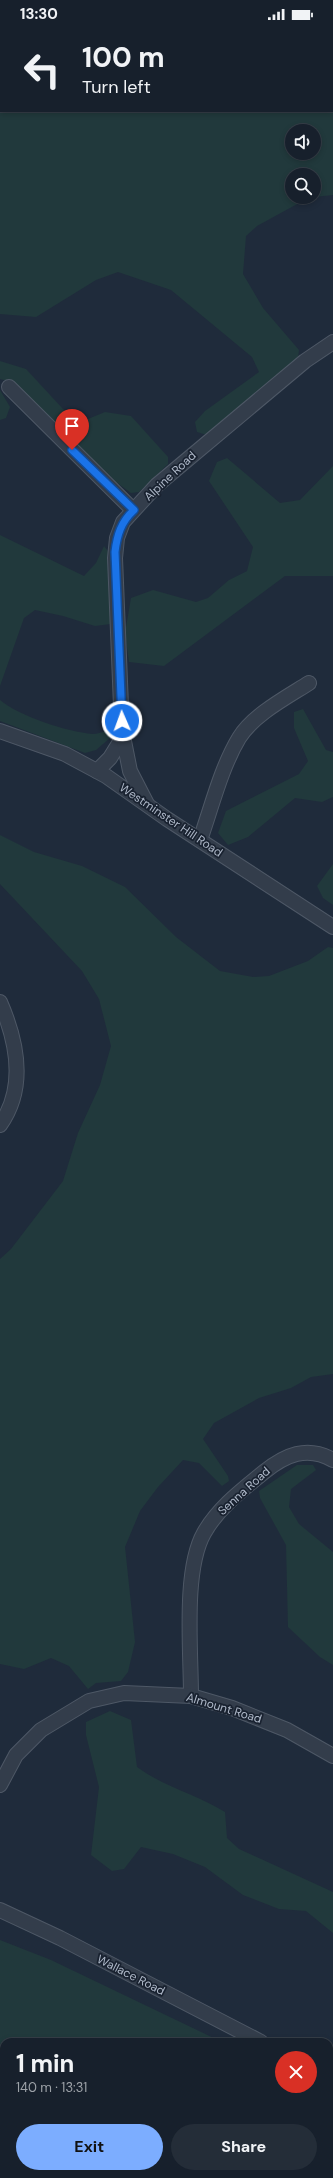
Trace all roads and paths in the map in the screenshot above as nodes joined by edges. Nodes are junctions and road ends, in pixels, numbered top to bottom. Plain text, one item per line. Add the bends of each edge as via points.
1 (333, 342) edge
2 (9, 387) dead end
3 (134, 510) junction
4 (309, 683) dead end
5 (0, 731) edge
6 (123, 737) junction
7 (97, 771) junction
8 (147, 804) junction
9 (200, 840) junction
10 (333, 927) edge
11 (0, 1002) edge
12 (0, 1125) edge
13 (333, 1460) edge
14 (191, 1696) junction
15 (333, 1756) edge
16 (6, 1758) edge
17 (0, 1785) edge
18 (0, 1910) edge
19 (253, 2038) edge

1 - 3 street, Alpine Road via 305,361 211,438 157,485
2 - 3 street
3 - 6 street, Alpine Road via 118,532 115,552
4 - 9 street via 261,715 240,737 224,772
5 - 7 street, Westminster Hill Road via 66,754
6 - 7 street via 110,758
6 - 8 street, Alpine Road via 130,771
7 - 8 street, Westminster Hill Road
8 - 9 street, Westminster Hill Road
9 - 10 street, Westminster Hill Road
11 - 12 street via 12,1033 18,1063 17,1086
13 - 14 street, Senna Road via 316,1452 307,1452 278,1461 237,1494 204,1533 194,1559 190,1584
14 - 15 street, Almount Road via 270,1722 304,1738
14 - 16 street, Almount Road via 124,1693 88,1701 41,1730
16 - 17 street, Almount Road
18 - 19 street, Wallace Road via 60,1938

